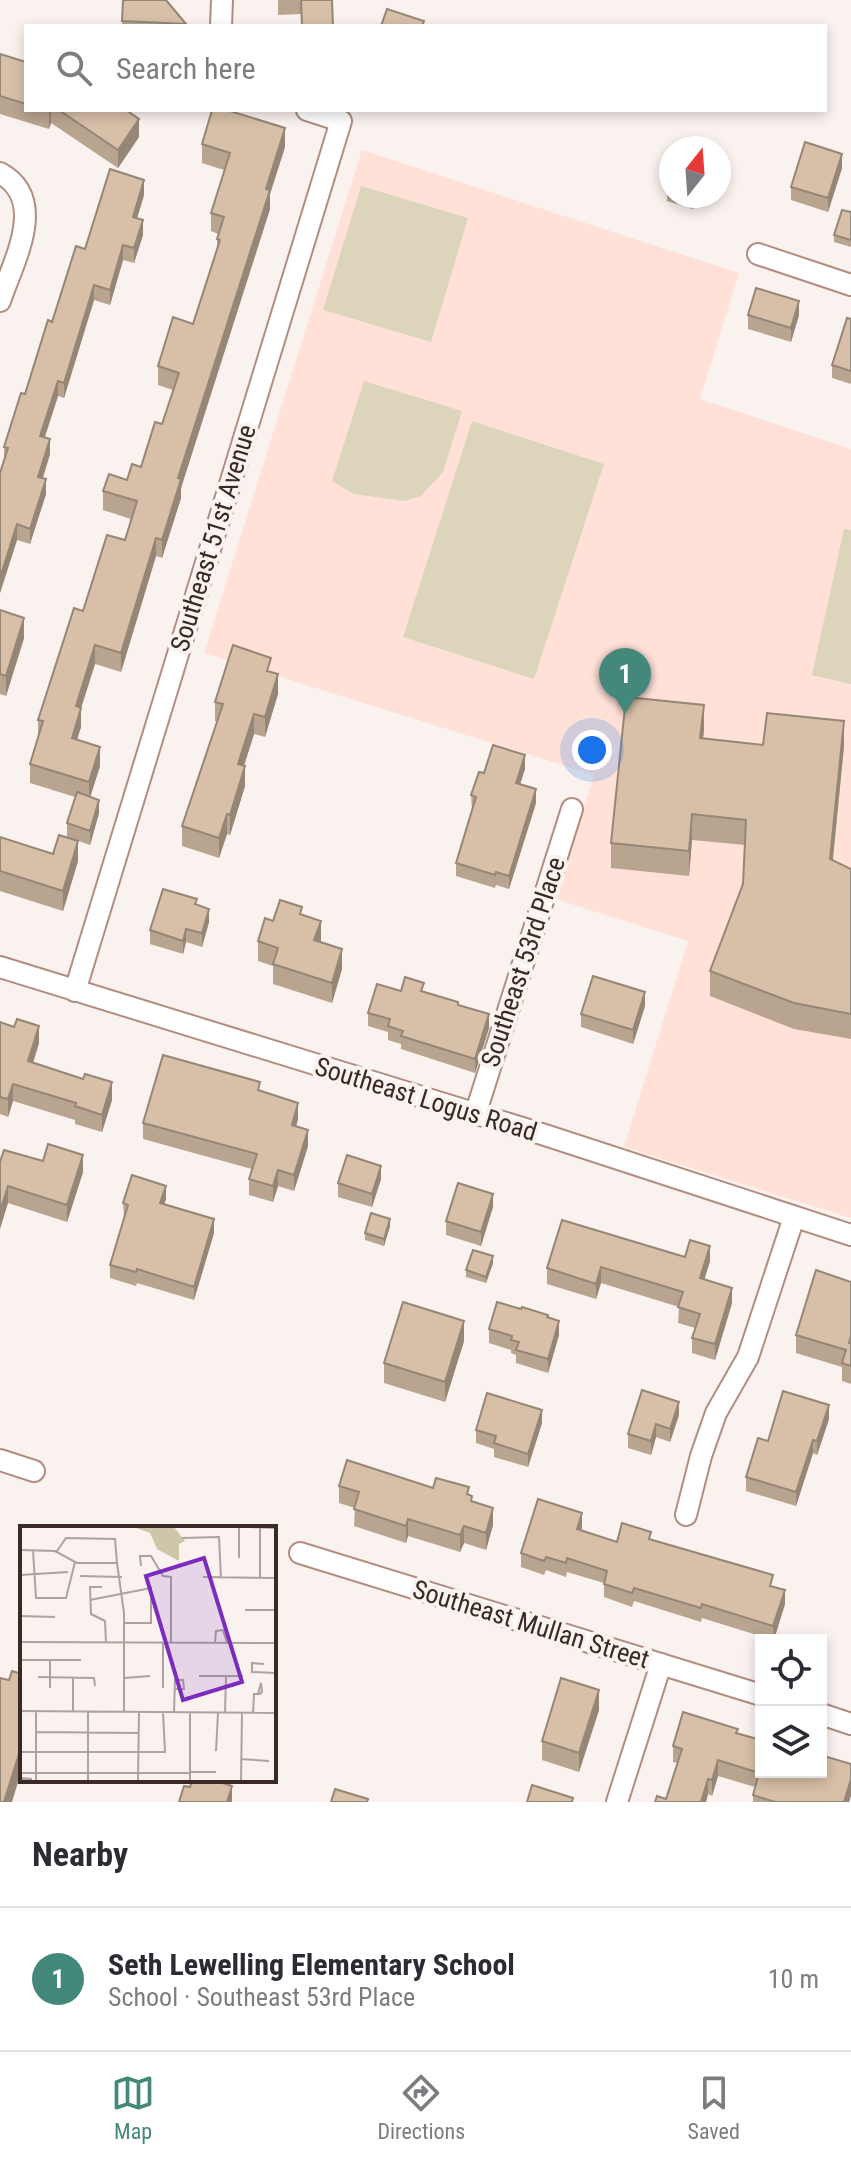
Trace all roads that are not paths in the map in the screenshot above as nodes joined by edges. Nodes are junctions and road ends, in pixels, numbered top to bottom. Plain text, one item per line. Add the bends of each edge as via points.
1 (222, 0) edge
2 (221, 24) edge
3 (313, 112) edge
4 (0, 173) edge
5 (758, 254) dead end
6 (851, 285) edge
7 (0, 301) edge
8 (572, 809) dead end
9 (0, 967) edge
10 (75, 991) junction
11 (475, 1115) junction
12 (794, 1217) junction
13 (851, 1235) edge
14 (0, 1460) edge
15 (34, 1471) dead end
16 (686, 1515) dead end
17 (300, 1553) dead end
18 (661, 1664) junction
19 (755, 1693) edge
20 (827, 1716) edge
21 (851, 1724) edge
22 (617, 1802) edge

1 - 2 street
3 - 10 street, Southeast 51st Avenue via 341,121
4 - 7 street via 19,188 26,205 26,225
5 - 6 street
8 - 11 street, Southeast 53rd Place
9 - 10 street, Southeast Logus Road
10 - 11 street, Southeast Logus Road
11 - 12 street, Southeast Logus Road
12 - 13 street, Southeast Logus Road
12 - 16 street via 748,1357 716,1413
14 - 15 street
17 - 18 street, Southeast Mullan Street
18 - 19 street, Southeast Mullan Street
18 - 22 street
20 - 21 street

